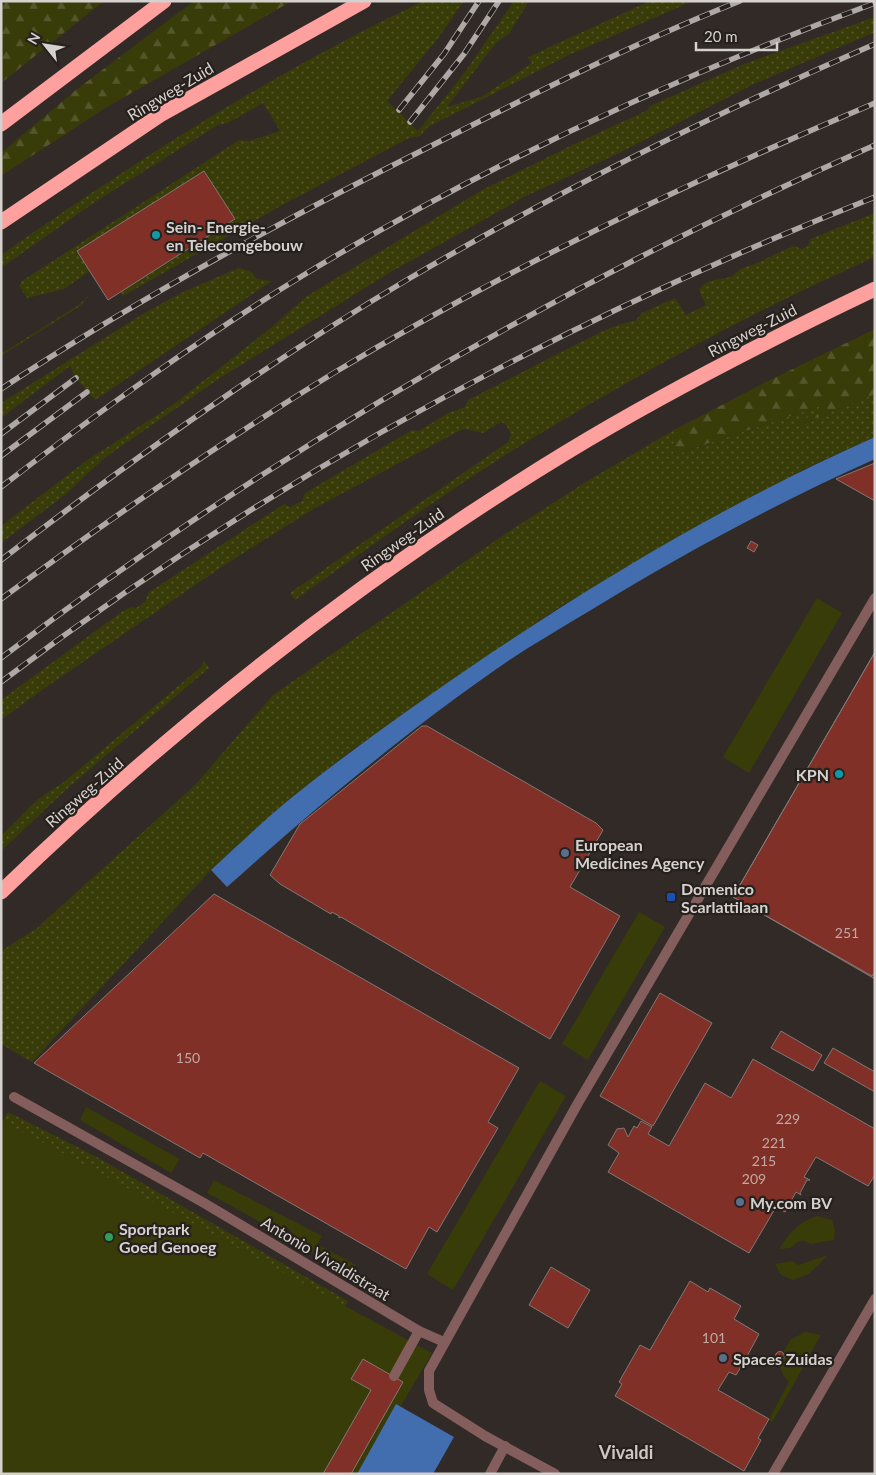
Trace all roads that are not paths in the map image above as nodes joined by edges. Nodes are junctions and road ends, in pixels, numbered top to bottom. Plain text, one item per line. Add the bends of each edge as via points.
1 (164, 1) edge
2 (364, 1) edge
3 (1, 124) edge
4 (1, 222) edge
5 (875, 289) edge
6 (875, 598) edge
7 (1, 892) edge
8 (14, 1097) dead end
9 (875, 1299) edge
10 (419, 1331) junction
11 (444, 1342) junction
12 (394, 1376) dead end
13 (505, 1446) junction
14 (490, 1474) edge
15 (555, 1474) edge
16 (773, 1474) edge

1 - 3 highway
2 - 4 highway, Ringweg-Zuid via 160,115
5 - 7 highway, Ringweg-Zuid via 697,378 568,452 460,520 352,596 246,677 77,818
6 - 11 street via 578,1103
8 - 10 street, Antonio Vivaldistraat via 204,1203
9 - 16 street
10 - 11 street, Antonio Vivaldistraat
10 - 12 street
11 - 13 street via 429,1371 433,1403
13 - 14 street
13 - 15 street

